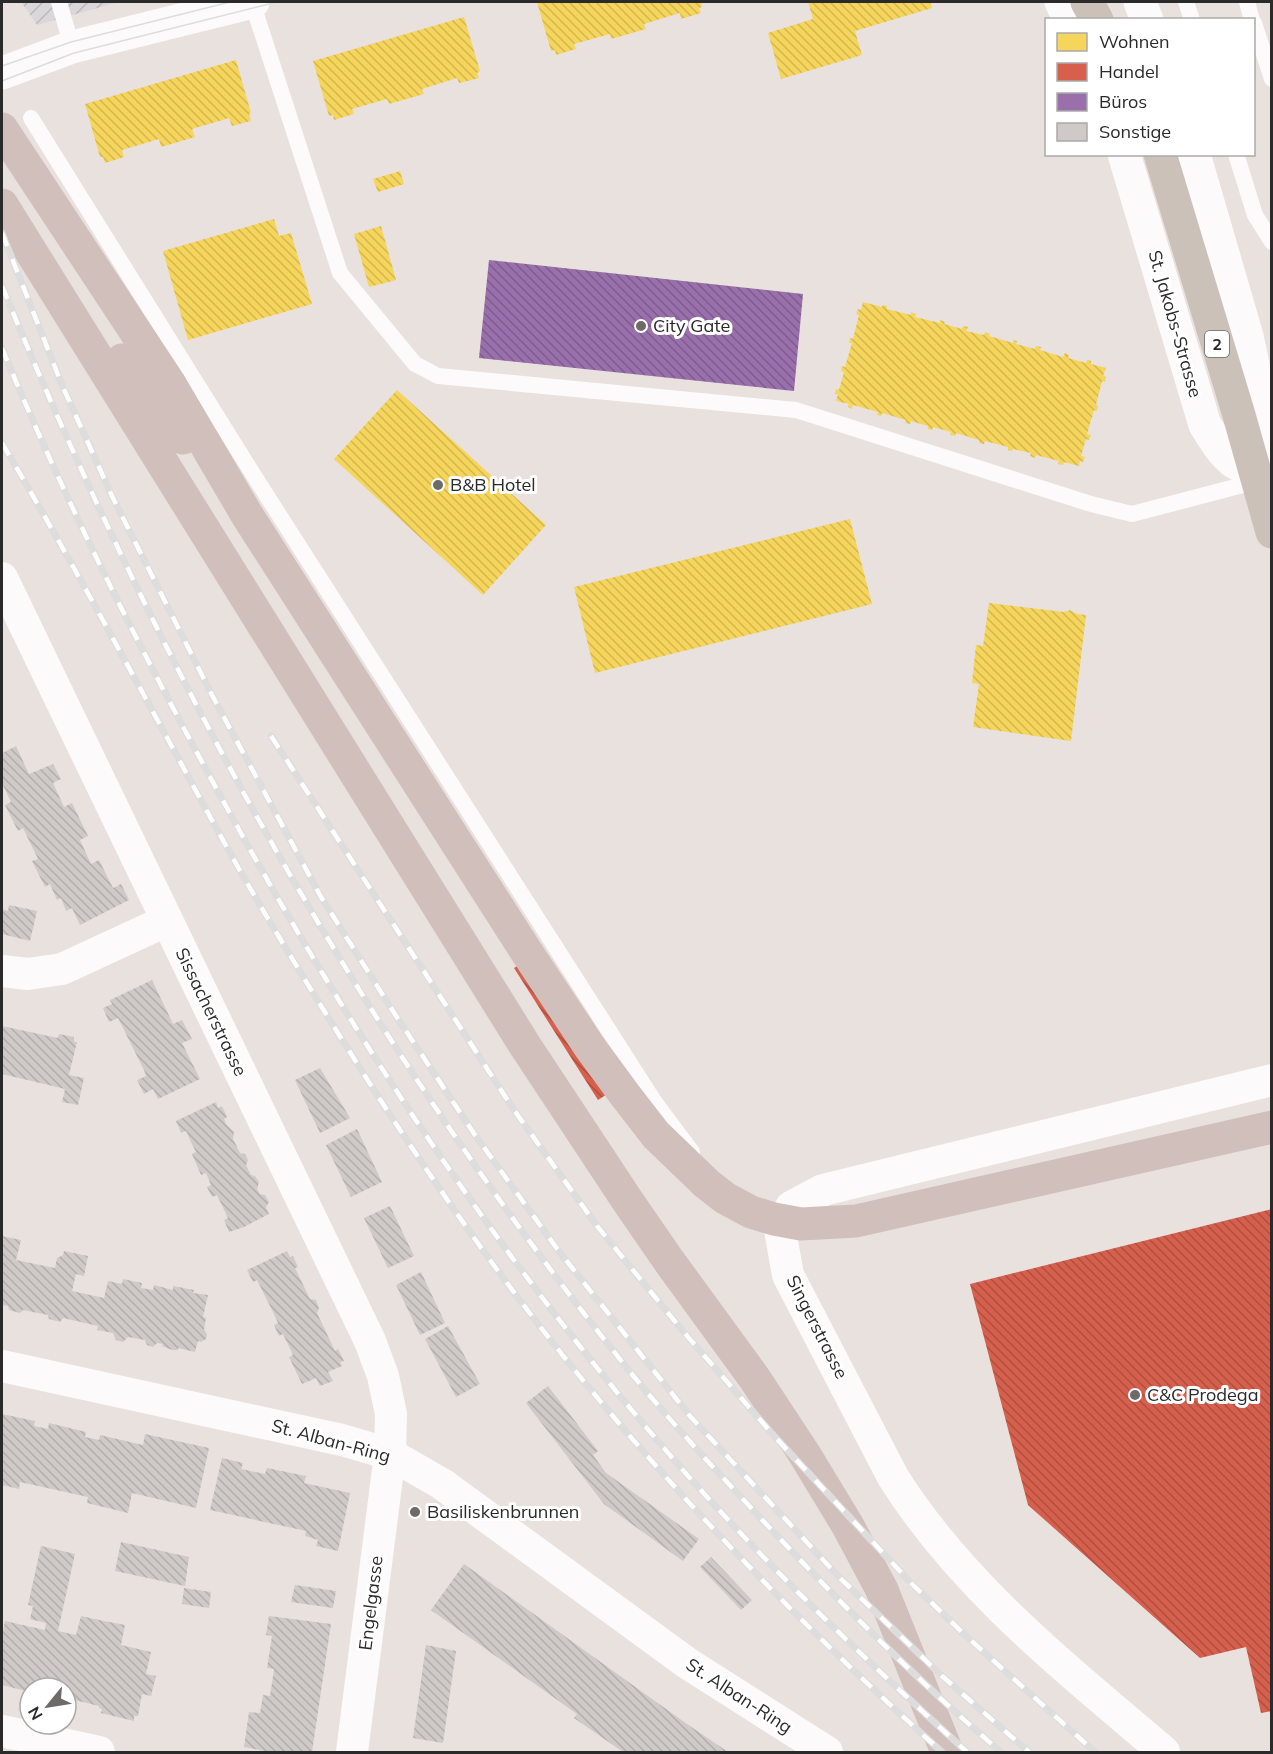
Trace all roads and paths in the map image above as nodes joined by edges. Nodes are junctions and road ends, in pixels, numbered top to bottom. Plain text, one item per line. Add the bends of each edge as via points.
1 (59, 2) edge
2 (253, 2) edge
3 (1061, 2) edge
4 (1087, 2) edge
5 (1108, 2) edge
6 (1140, 2) edge
7 (1186, 2) edge
8 (1069, 18) edge
9 (1096, 18) edge
10 (1115, 18) edge
11 (1146, 18) edge
12 (1191, 18) edge
13 (1255, 29) edge
14 (61, 51) junction
15 (2, 73) edge
16 (1272, 79) edge
17 (16, 123) edge
18 (1125, 156) edge
19 (1160, 156) edge
20 (1195, 156) edge
21 (1237, 156) edge
22 (2, 187) edge
23 (2, 205) edge
24 (1272, 242) edge
25 (2, 244) edge
26 (1272, 454) edge
27 (1227, 475) junction
28 (1272, 476) edge
29 (173, 480) junction
30 (247, 515) junction
31 (1272, 532) edge
32 (2, 578) edge
33 (166, 921) junction
34 (2, 971) edge
35 (1272, 1080) edge
36 (1272, 1127) edge
37 (780, 1230) junction
38 (2, 1366) edge
39 (390, 1454) junction
40 (2, 1731) edge
41 (1155, 1745) edge
42 (99, 1752) edge
43 (352, 1752) edge
44 (827, 1752) edge
45 (947, 1752) edge

1 - 14 lane
2 - 14 street
2 - 27 lane via 340,273 415,364 438,376 796,411 1132,514
3 - 8 street
4 - 9 main road
5 - 10 main road
6 - 11 street
7 - 12 lane
13 - 16 lane
14 - 15 street
17 - 30 highway
17 - 37 lane via 258,482 654,1101 718,1186 748,1218
18 - 27 street, St. Jakobs-Strasse via 1204,425
19 - 31 main road, St. Jakobs-Strasse / 2
20 - 26 street via 1247,336
21 - 24 lane via 1255,215
22 - 30 highway via 142,389
23 - 29 highway
25 - 29 highway
27 - 28 street via 1242,467
29 - 45 highway via 524,1044 669,1261 755,1379 848,1526 882,1590
30 - 36 highway via 589,1046 656,1135 725,1198 774,1220 801,1224 856,1221
32 - 33 street, Sissacherstrasse
33 - 34 street via 62,969 28,974
33 - 39 street, Sissacherstrasse via 370,1341 391,1414
35 - 37 street via 823,1190 791,1207
37 - 41 street, Singerstrasse via 788,1275 913,1509 1000,1606
38 - 39 street, St. Alban-Ring via 342,1440
39 - 43 street, Engelgasse
39 - 44 street, St. Alban-Ring via 442,1484 687,1663
40 - 42 street

